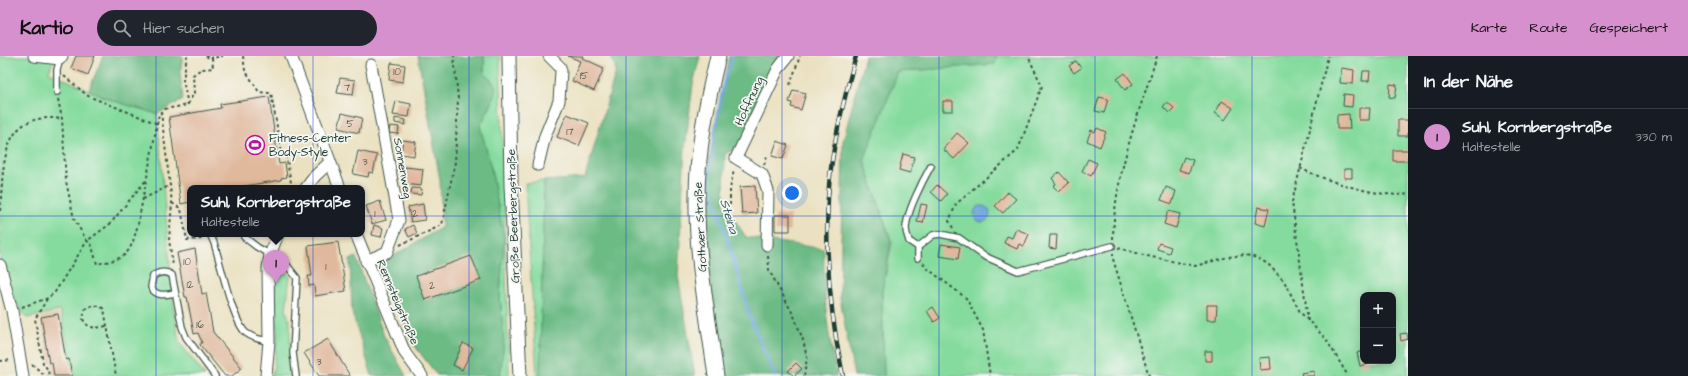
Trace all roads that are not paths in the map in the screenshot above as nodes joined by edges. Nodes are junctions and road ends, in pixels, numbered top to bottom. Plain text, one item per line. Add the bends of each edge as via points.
1 (34, 56) edge
2 (291, 56) edge
3 (509, 56) edge
4 (549, 56) edge
5 (718, 56) edge
6 (788, 56) edge
7 (61, 57) edge
8 (371, 65) dead end
9 (57, 92) road end
10 (330, 162) junction
11 (538, 165) dead end
12 (931, 166) dead end
13 (308, 185) edge
14 (339, 185) edge
15 (211, 237) edge
16 (244, 237) edge
17 (277, 237) edge
18 (357, 237) edge
19 (767, 245) road end
20 (1112, 246) road end
21 (918, 247) junction
22 (270, 255) junction
23 (918, 258) road end
24 (366, 261) junction
25 (0, 264) edge
26 (174, 293) junction
27 (269, 341) junction
28 (23, 376) edge
29 (215, 376) edge
30 (266, 376) edge
31 (296, 376) edge
32 (422, 376) edge
33 (520, 376) edge
34 (716, 376) edge

1 - 7 street
2 - 10 street
3 - 33 street, Große Beerbergstraße via 511,184
4 - 11 street via 560,67 560,96 545,136
5 - 34 main road, Gothaer Straße via 703,127 696,197 702,269
6 - 19 street, Hoffnung via 778,70 736,158 762,174 768,191
7 - 9 lane via 57,70
8 - 24 street, Sonnenweg via 399,220 387,252
10 - 13 street
10 - 14 street
12 - 21 lane via 920,185 906,228 909,241
15 - 27 lane via 236,317 245,332 260,340
16 - 22 lane
17 - 22 street
18 - 24 street, Rennsteigstraße
20 - 21 lane via 1018,271 984,256 959,238 932,235
21 - 23 lane
22 - 27 street via 267,283
22 - 31 lane via 286,264 297,278 293,353
24 - 32 street, Rennsteigstraße via 405,353
25 - 28 street via 12,311
26 - 26 lane via 172,275 156,274 151,286 155,293
26 - 29 lane via 186,337
27 - 30 street

